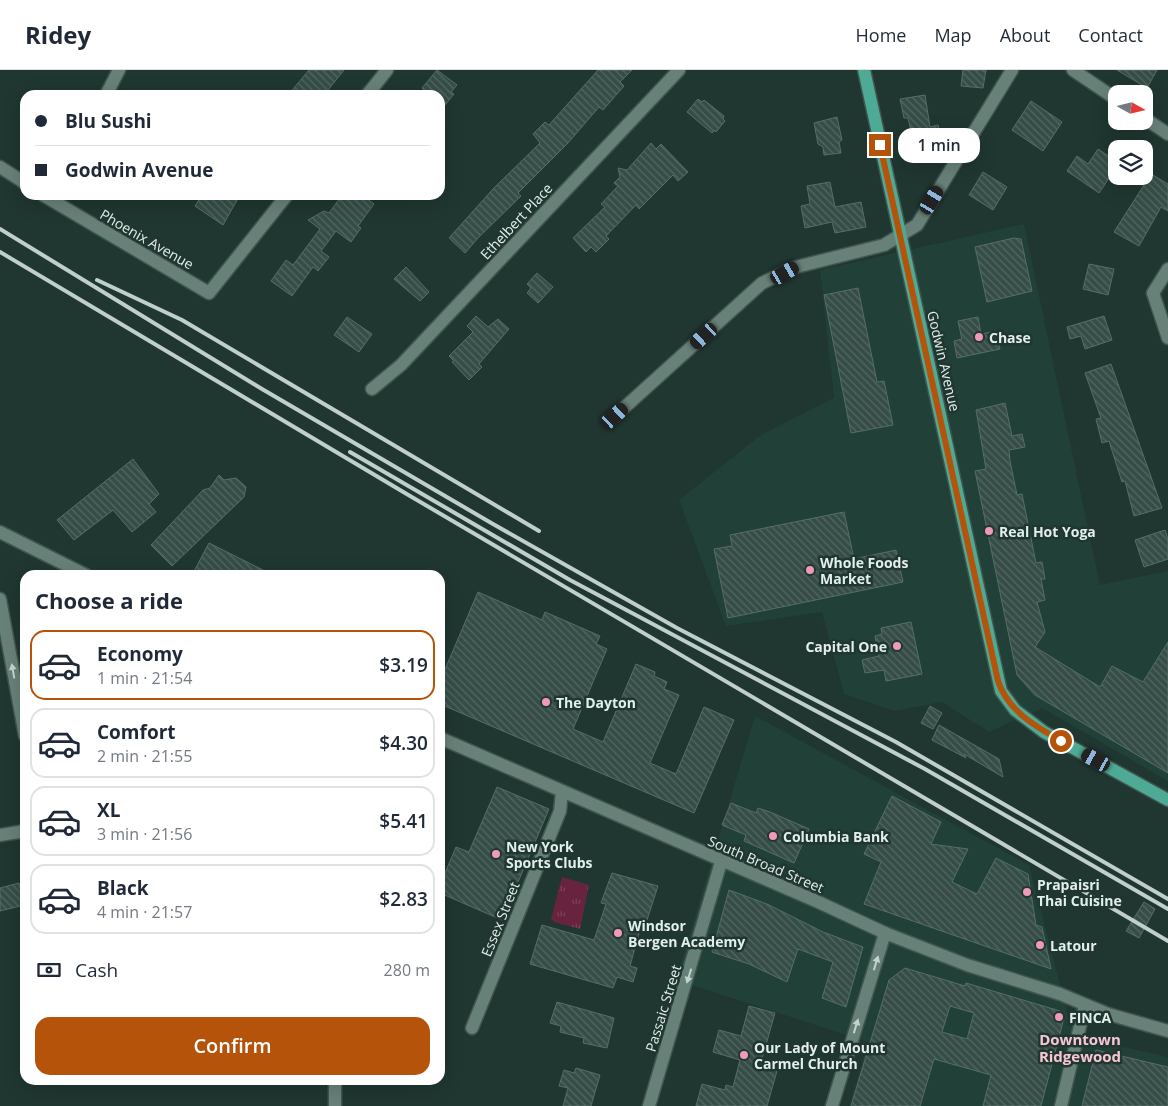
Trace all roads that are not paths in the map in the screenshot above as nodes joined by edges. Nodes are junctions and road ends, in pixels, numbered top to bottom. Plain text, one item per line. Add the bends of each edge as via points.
1 (119, 70) edge
2 (387, 70) edge
3 (679, 70) edge
4 (864, 70) edge
5 (1012, 70) edge
6 (1073, 70) edge
7 (109, 90) edge
8 (371, 90) edge
9 (1108, 94) edge
10 (1153, 124) edge
11 (1168, 134) edge
12 (0, 167) edge
13 (20, 180) edge
14 (55, 200) edge
15 (283, 200) edge
16 (900, 237) junction
17 (1168, 269) edge
18 (1168, 338) edge
19 (372, 389) dead end
20 (615, 416) dead end
21 (0, 532) edge
22 (76, 570) edge
23 (0, 599) edge
24 (20, 709) edge
25 (445, 740) edge
26 (562, 791) junction
27 (1168, 800) edge
28 (20, 832) edge
29 (0, 835) edge
30 (721, 862) junction
31 (885, 933) junction
32 (1086, 1005) junction
33 (472, 1028) dead end
34 (1168, 1031) edge
35 (336, 1085) edge
36 (335, 1106) edge
37 (649, 1106) edge
38 (832, 1106) edge
39 (1061, 1106) edge

1 - 7 street
2 - 8 street
3 - 19 street, Ethelbert Place via 401,365
4 - 16 main road, Godwin Avenue
5 - 16 street via 917,225
6 - 9 street
10 - 11 street
12 - 13 street
14 - 15 street, Phoenix Avenue via 209,293
16 - 20 street via 884,245 796,267 762,283
16 - 27 main road, Godwin Avenue via 1001,691 1008,704 1044,732
17 - 18 street via 1153,293
21 - 22 street
24 -> 23 street
25 - 26 street, South Broad Street
26 - 30 street, South Broad Street
26 - 33 street, Essex Street via 560,811
28 - 29 street
30 - 31 street, South Broad Street
30 -> 37 street, Passaic Street
31 - 32 street, South Broad Street
38 -> 31 street
32 - 34 street, South Broad Street
32 - 39 street
35 - 36 street

